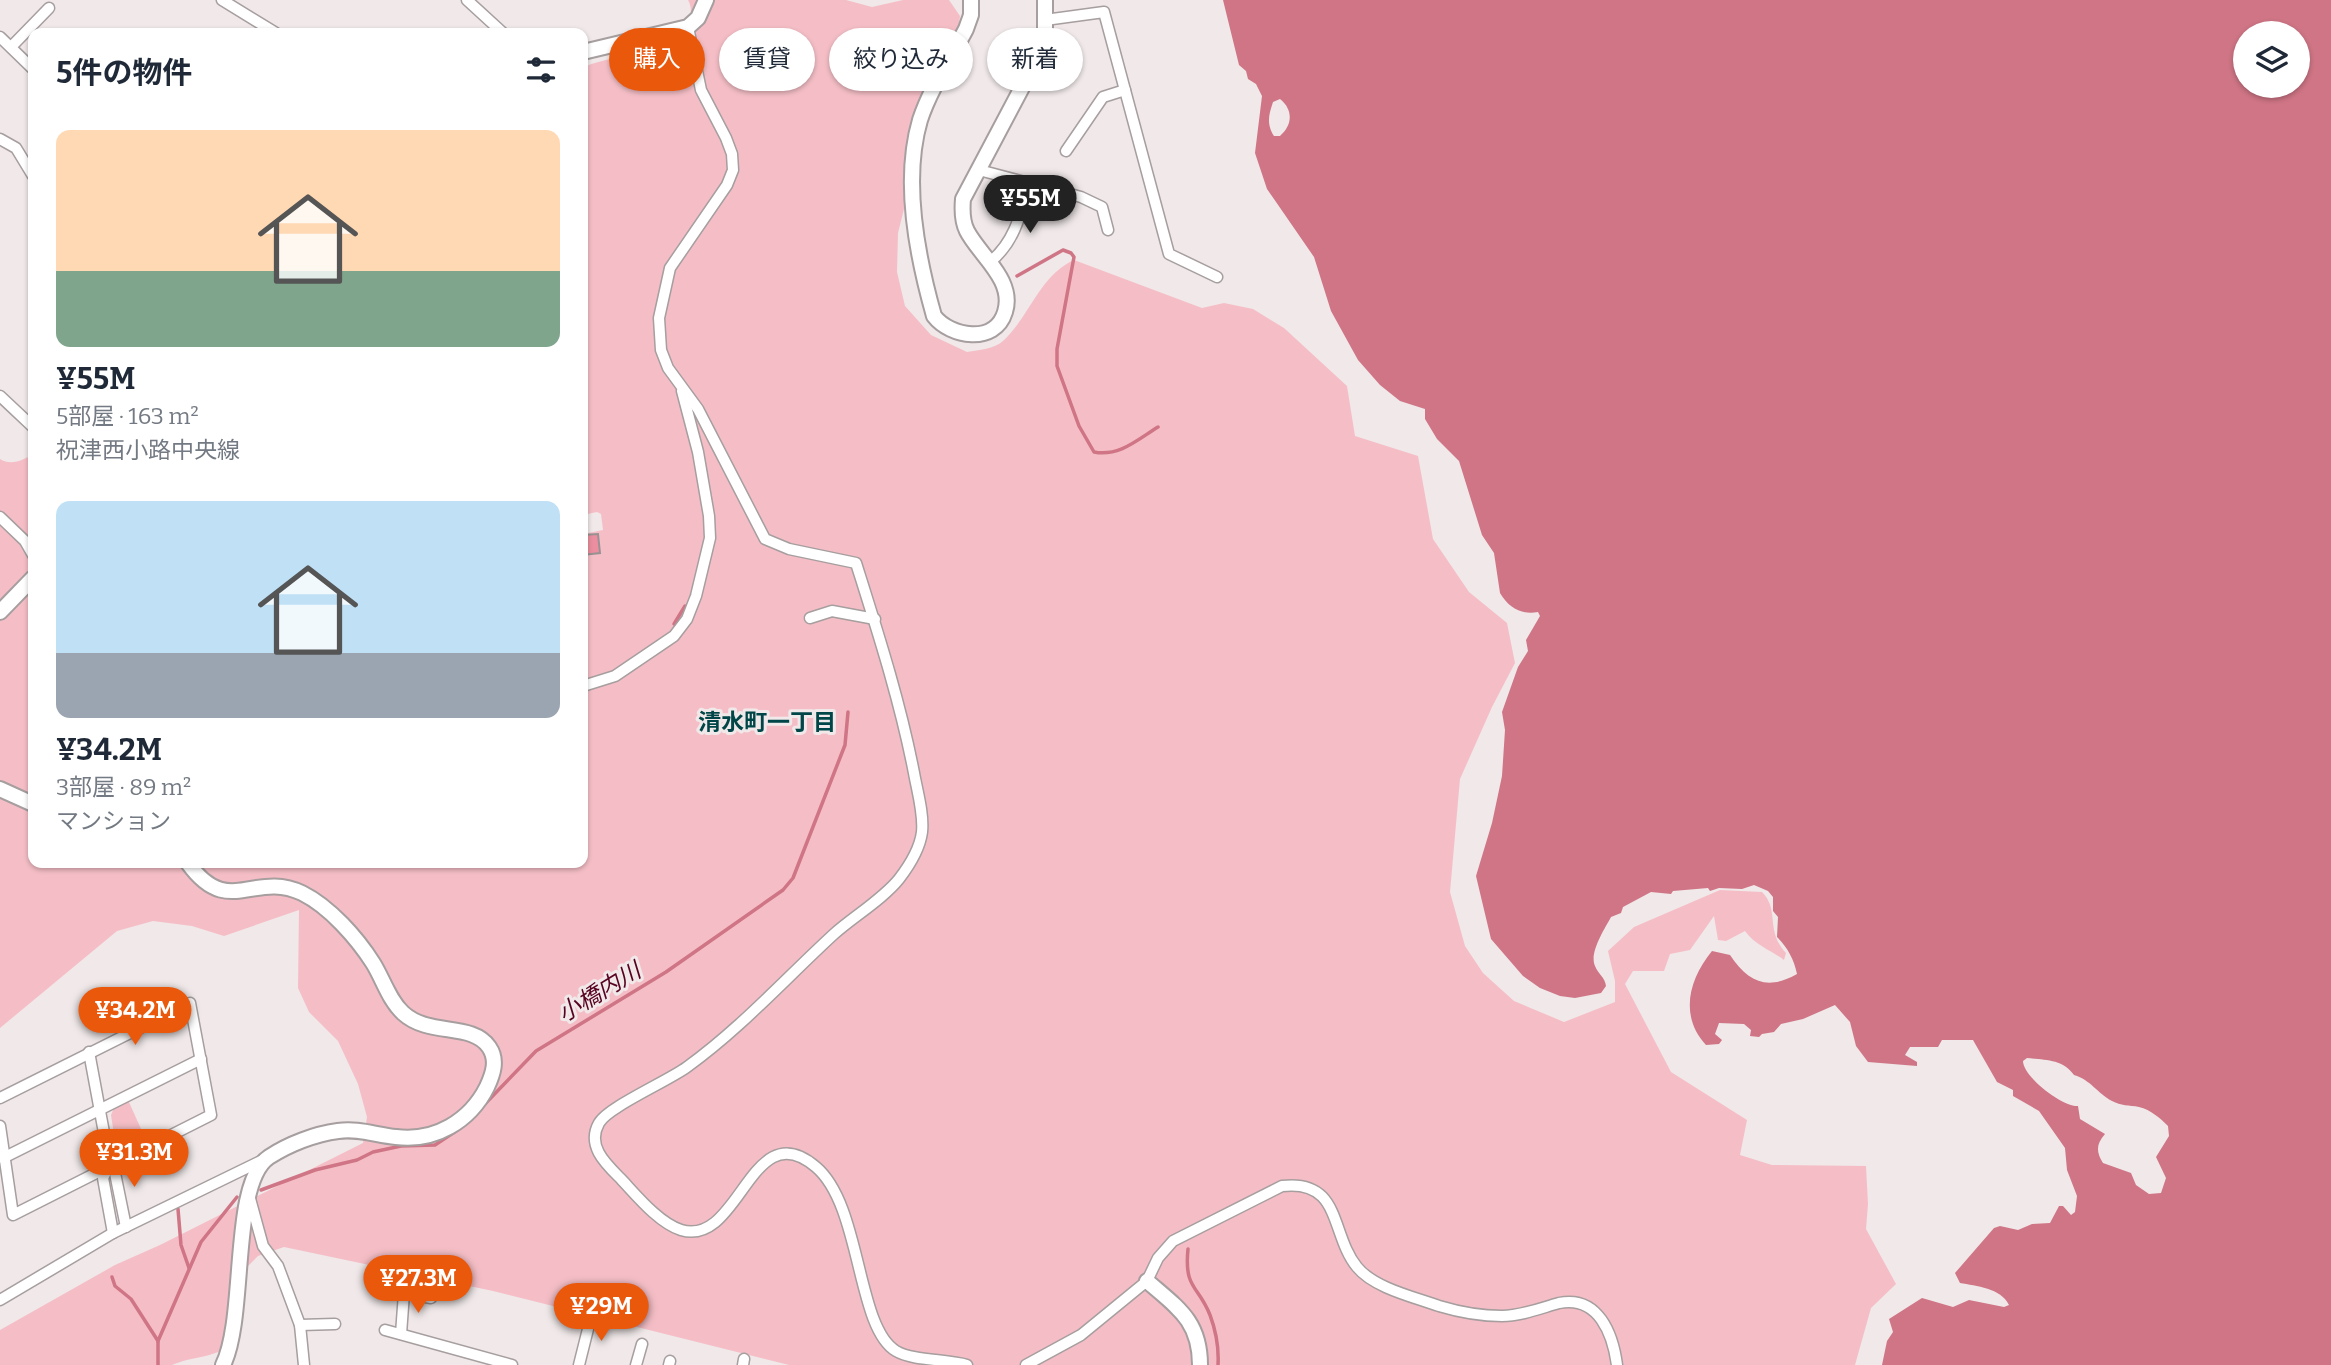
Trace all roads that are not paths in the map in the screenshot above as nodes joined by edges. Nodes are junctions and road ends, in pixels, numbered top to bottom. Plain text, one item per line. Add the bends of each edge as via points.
1 (222, 0) edge
2 (467, 0) edge
3 (706, 0) edge
4 (971, 0) edge
5 (1045, 0) edge
6 (49, 8) dead end
7 (1045, 20) junction
8 (688, 27) junction
9 (30, 28) edge
10 (268, 28) edge
11 (498, 28) edge
12 (28, 30) edge
13 (0, 37) edge
14 (11, 47) junction
15 (588, 51) edge
16 (28, 64) edge
17 (1125, 90) junction
18 (0, 139) edge
19 (1066, 151) dead end
20 (28, 168) edge
21 (979, 170) junction
22 (1029, 183) junction
23 (1108, 230) dead end
24 (1156, 250) dead end
25 (1168, 254) junction
26 (990, 262) junction
27 (1217, 277) dead end
28 (681, 387) junction
29 (0, 396) edge
30 (28, 422) edge
31 (0, 517) edge
32 (28, 546) edge
33 (28, 583) edge
34 (0, 612) edge
35 (810, 618) dead end
36 (874, 619) junction
37 (588, 684) edge
38 (0, 789) edge
39 (28, 802) edge
40 (192, 868) edge
41 (89, 1052) junction
42 (201, 1059) junction
43 (0, 1098) edge
44 (101, 1108) junction
45 (0, 1126) edge
46 (3, 1158) junction
47 (266, 1159) junction
48 (110, 1165) junction
49 (248, 1191) junction
50 (126, 1227) junction
51 (113, 1233) junction
52 (1147, 1281) junction
53 (430, 1298) dead end
54 (0, 1300) edge
55 (592, 1313) dead end
56 (335, 1324) dead end
57 (300, 1325) junction
58 (385, 1330) dead end
59 (401, 1335) junction
60 (642, 1344) dead end
61 (491, 1362) edge
62 (223, 1365) edge
63 (304, 1365) edge
64 (512, 1365) edge
65 (579, 1365) edge
66 (636, 1365) edge
67 (967, 1365) edge
68 (1026, 1365) edge
69 (1200, 1365) edge
70 (1617, 1365) edge

1 - 10 street
2 - 11 street
3 - 8 main road
4 - 26 main road via 971,15 921,118 912,155 912,197 928,296 941,326 970,335 983,333 1000,321 1006,303 1002,282
5 - 7 main road
6 - 9 street
7 - 17 street via 1104,12
7 - 21 main road via 1045,44
8 - 15 main road
8 - 28 street via 701,90 732,153 733,170 727,186 670,268 663,287 661,350
12 - 14 street
13 - 14 street
14 - 16 street
17 - 19 street via 1103,97
17 - 25 street
18 - 20 street via 16,148
21 - 22 street
21 - 26 main road via 963,200 962,213 967,231
22 - 23 street via 1102,207
22 - 26 street via 1019,221 1004,251
24 - 25 street
25 - 27 street
28 - 36 street via 698,409 765,539 856,564
28 - 37 street via 709,516 710,538 696,596 674,636 615,676
29 - 30 street
31 - 32 street
33 - 34 main road
35 - 36 street via 832,611
36 - 67 street via 916,785 922,831 915,854 897,882 834,934 723,1041 673,1078 606,1114 595,1142 598,1154 621,1179 670,1224 684,1231 713,1225 769,1157 788,1153 815,1166 835,1192 847,1219 882,1336 896,1351
38 - 39 main road
40 - 47 main road via 200,880 220,891 286,888 309,897 353,936 401,1012 417,1024 478,1037 493,1055 494,1072 484,1092 467,1114 444,1130 397,1137 341,1130 299,1142
41 - 42 street via 190,1003
41 - 43 street
41 - 44 street
42 - 44 street
42 - 48 street via 211,1115
44 - 46 street
44 - 48 street
45 - 46 street
46 - 48 street via 13,1215
47 - 49 main road
47 - 50 street
48 - 50 street
48 - 51 street via 103,1178
49 - 57 street via 263,1247 278,1266
49 - 62 main road via 232,1342
50 - 51 street
51 - 54 street
52 - 68 street via 1081,1335
52 - 69 main road via 1190,1321 1199,1341
52 - 70 street via 1172,1241 1282,1186 1298,1184 1314,1188 1324,1198 1357,1268 1373,1279 1438,1306 1473,1314 1504,1316 1562,1303 1580,1305 1609,1329
53 - 59 street via 404,1293
55 - 65 street
56 - 57 street
57 - 63 street
58 - 59 street
59 - 61 street
60 - 66 street
61 - 64 street

